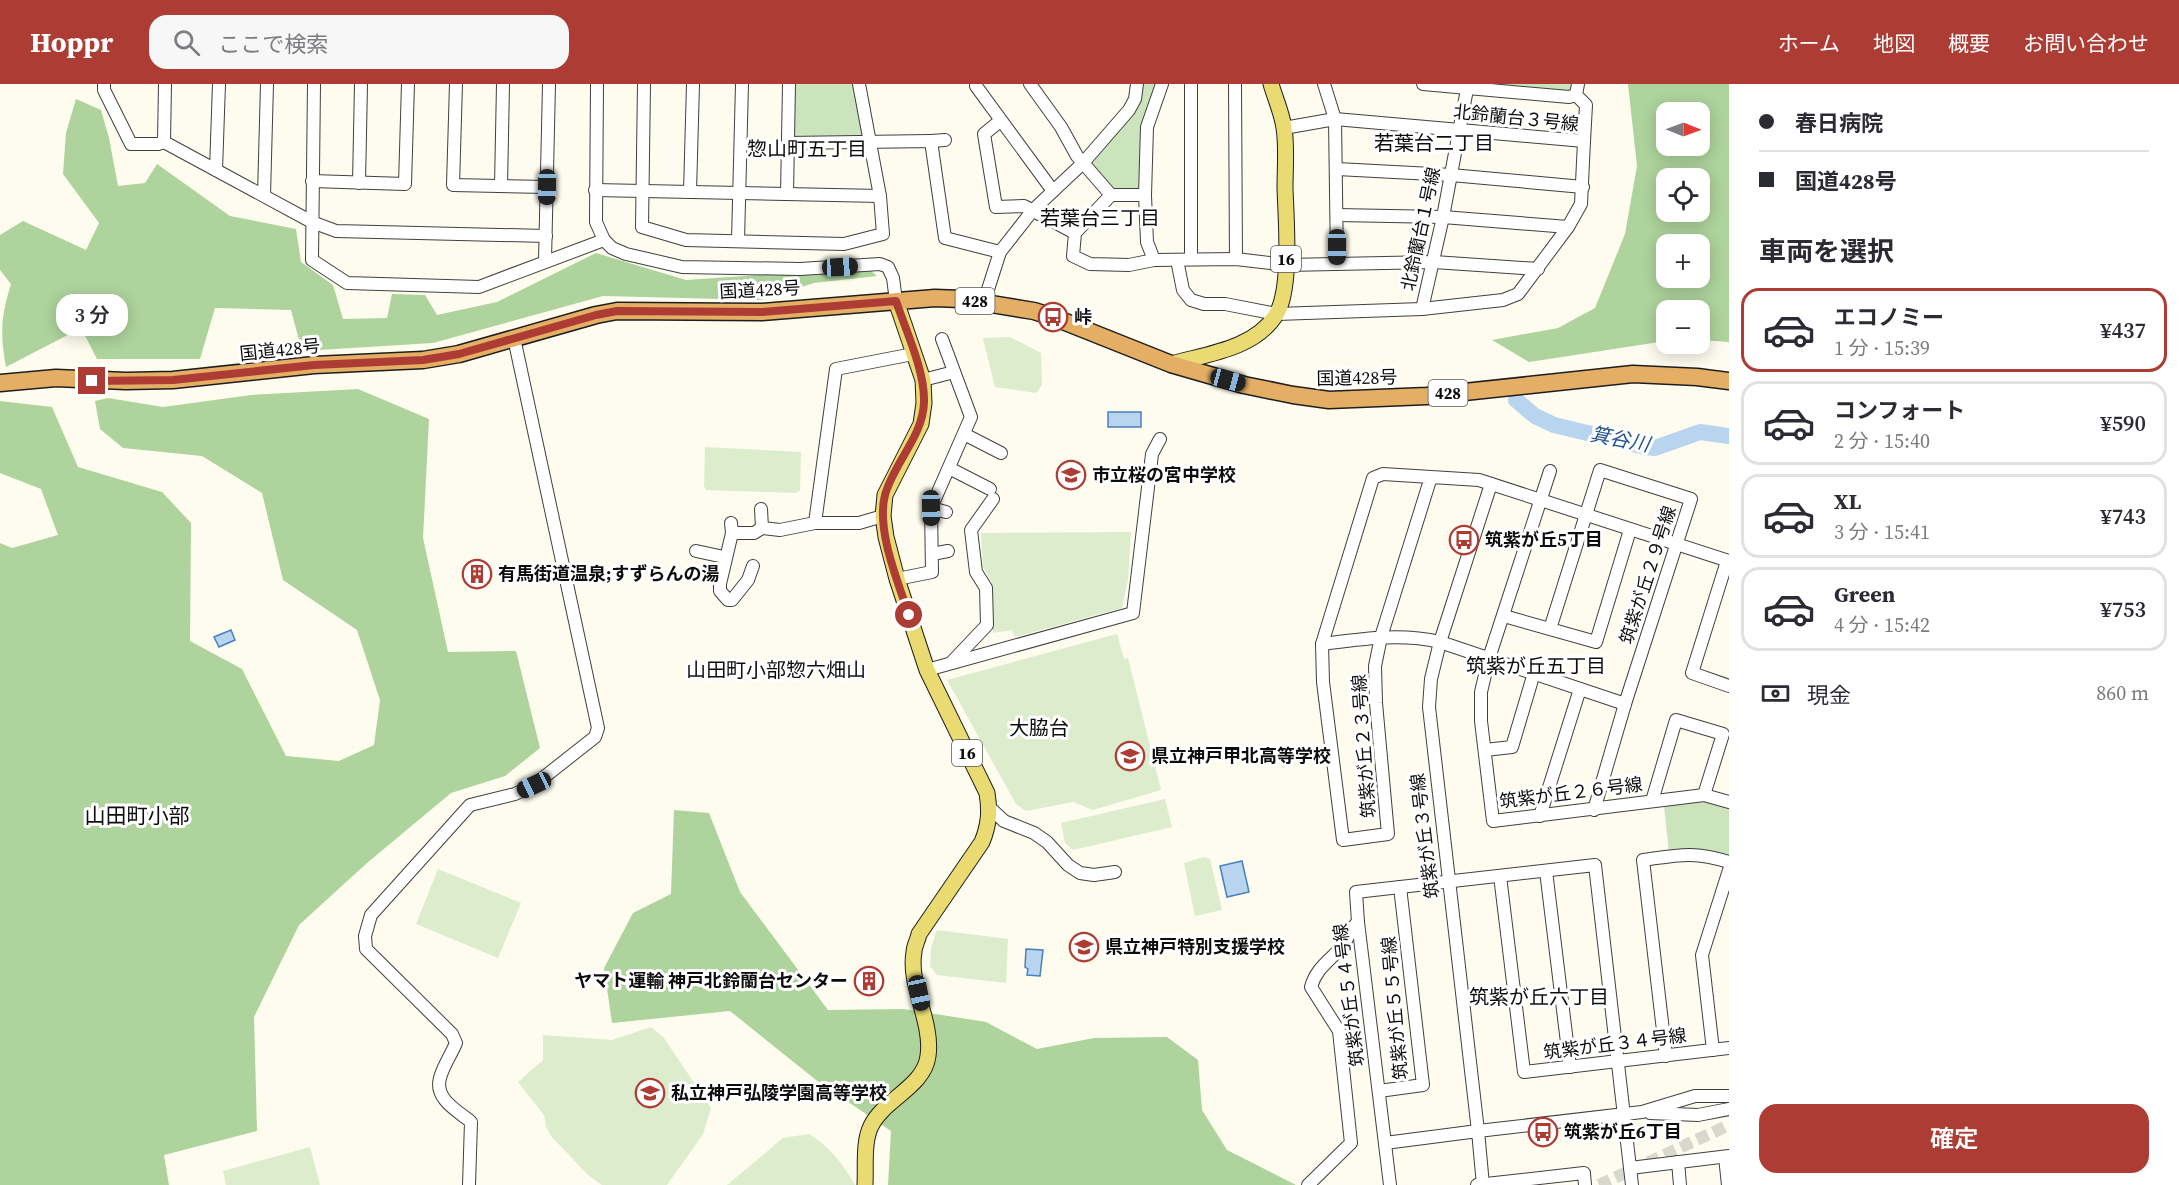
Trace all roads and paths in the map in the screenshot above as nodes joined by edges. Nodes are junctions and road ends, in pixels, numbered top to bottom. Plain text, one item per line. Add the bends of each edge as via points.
1 (105, 84) edge
2 (165, 84) edge
3 (219, 84) edge
4 (267, 84) edge
5 (314, 84) edge
6 (361, 84) edge
7 (408, 84) edge
8 (456, 84) edge
9 (503, 84) edge
10 (549, 84) edge
11 (597, 84) edge
12 (644, 84) edge
13 (693, 84) edge
14 (742, 84) edge
15 (789, 84) edge
16 (859, 84) edge
17 (1030, 84) edge
18 (1137, 84) edge
19 (1162, 84) edge
20 (1191, 84) edge
21 (1235, 84) edge
22 (1271, 84) edge
23 (1324, 84) edge
24 (1423, 84) edge
25 (1468, 86) edge
26 (976, 87) dead end
27 (1577, 90) edge
28 (1335, 119) junction
29 (1000, 121) junction
30 (1284, 128) junction
31 (1460, 130) junction
32 (945, 140) dead end
33 (932, 141) junction
34 (1584, 141) junction
35 (164, 142) junction
36 (788, 143) junction
37 (870, 143) junction
38 (1083, 163) junction
39 (1336, 169) junction
40 (216, 170) junction
41 (1451, 175) junction
42 (312, 181) junction
43 (359, 183) junction
44 (501, 186) junction
45 (547, 187) junction
46 (1583, 187) junction
47 (595, 190) junction
48 (642, 191) junction
49 (1053, 191) junction
50 (690, 192) junction
51 (739, 193) junction
52 (787, 194) junction
53 (264, 195) junction
54 (1111, 195) junction
55 (1145, 195) junction
56 (880, 196) junction
57 (1033, 210) junction
58 (1337, 215) junction
59 (1443, 217) junction
60 (312, 222) junction
61 (1568, 227) junction
62 (1075, 233) junction
63 (546, 236) junction
64 (604, 240) junction
65 (738, 241) junction
66 (1000, 252) junction
67 (1191, 259) junction
68 (1236, 259) junction
69 (1154, 260) junction
70 (1177, 260) junction
71 (545, 261) junction
72 (1434, 262) junction
73 (1337, 263) junction
74 (1286, 265) junction
75 (1538, 269) junction
76 (896, 301) junction
77 (984, 302) junction
78 (1422, 309) junction
79 (1276, 314) junction
80 (514, 338) junction
81 (942, 339) dead end
82 (913, 354) junction
83 (1171, 364) junction
84 (954, 372) junction
85 (923, 380) junction
86 (1729, 381) edge
87 (0, 383) edge
88 (964, 434) junction
89 (1160, 439) dead end
90 (1001, 453) dead end
91 (949, 468) junction
92 (1550, 471) dead end
93 (1431, 477) junction
94 (1491, 484) junction
95 (1541, 501) junction
96 (931, 508) junction
97 (761, 509) dead end
98 (946, 512) dead end
99 (1585, 515) junction
100 (883, 516) junction
101 (814, 524) junction
102 (762, 528) junction
103 (1630, 530) junction
104 (1676, 544) junction
105 (696, 551) dead end
106 (948, 551) dead end
107 (932, 554) junction
108 (724, 557) junction
109 (1728, 561) edge
110 (753, 566) dead end
111 (897, 579) junction
112 (1504, 616) junction
113 (1550, 629) junction
114 (1381, 637) junction
115 (1440, 642) junction
116 (1323, 644) junction
117 (1489, 658) junction
118 (951, 663) junction
119 (927, 670) junction
120 (1534, 673) junction
121 (1729, 686) edge
122 (1580, 689) junction
123 (1625, 704) junction
124 (1485, 750) junction
125 (1704, 795) junction
126 (1652, 801) junction
127 (1729, 802) edge
128 (990, 808) junction
129 (1594, 810) junction
130 (1540, 816) junction
131 (1729, 862) edge
132 (1729, 870) edge
133 (1546, 871) junction
134 (1115, 872) dead end
135 (1500, 876) junction
136 (1448, 881) junction
137 (1400, 886) junction
138 (1358, 922) junction
139 (1729, 1048) edge
140 (1713, 1050) junction
141 (1666, 1056) junction
142 (1618, 1061) junction
143 (1570, 1067) junction
144 (1379, 1091) junction
145 (1729, 1096) edge
146 (1729, 1109) edge
147 (1642, 1112) junction
148 (1624, 1115) junction
149 (1478, 1131) junction
150 (1385, 1143) junction
151 (1727, 1157) edge
152 (1678, 1162) junction
153 (1630, 1168) junction
154 (1536, 1182) edge
155 (469, 1185) edge
156 (865, 1185) edge
157 (1308, 1185) edge
158 (1390, 1185) edge
159 (1477, 1185) edge
160 (1483, 1185) edge
161 (1585, 1185) edge
162 (1632, 1185) edge
163 (1680, 1185) edge
164 (1728, 1185) edge

1 - 35 street via 104,90 131,144
2 - 35 street
3 - 40 street
4 - 53 street
5 - 42 street
6 - 43 street
7 - 43 street via 405,184
8 - 44 street via 453,185
9 - 44 street
10 - 45 street
11 - 47 street
12 - 48 street
13 - 50 street
14 - 51 street
15 - 36 street
16 - 37 street
17 - 38 street
18 - 38 street via 1129,110
19 - 55 street via 1147,127
20 - 67 street
21 - 68 street
22 - 30 main road, 16
23 - 28 street
24 - 25 street
25 - 27 street via 1569,97
25 - 31 street, 北鈴蘭台１号線
26 - 29 street
27 - 34 street via 1586,105
28 - 30 street, 北鈴蘭台３号線
28 - 31 street, 北鈴蘭台３号線
28 - 39 street
29 - 49 street
29 - 57 street via 984,134 996,207 1024,206
30 - 74 main road, 16
31 - 34 street, 北鈴蘭台３号線
31 - 41 street, 北鈴蘭台１号線
32 - 33 street
33 - 37 street
33 - 66 street via 945,238
34 - 46 street, 北鈴蘭台３号線
35 - 40 street
36 - 37 street
36 - 52 street
37 - 56 street
38 - 49 street
38 - 54 street
39 - 41 street
39 - 58 street
40 - 53 street
41 - 46 street
41 - 59 street, 北鈴蘭台１号線
42 - 43 street
42 - 60 street
44 - 45 street
45 - 63 street
46 - 61 street, 北鈴蘭台３号線 via 1581,204
47 - 48 street
47 - 64 street via 596,222
48 - 50 street
48 - 65 street via 642,227 686,240
49 - 57 street
50 - 51 street
51 - 52 street
51 - 65 street
52 - 56 street
53 - 60 street
54 - 55 street
54 - 62 street
55 - 69 street via 1147,242
56 - 65 street via 883,234 844,244
57 - 62 street
57 - 66 street
58 - 59 street
58 - 73 street
59 - 61 street
59 - 72 street, 北鈴蘭台１号線
60 - 63 street via 336,231
60 - 71 street via 312,260 347,283 479,287
61 - 75 street, 北鈴蘭台３号線
62 - 69 street via 1073,256 1090,264 1129,265
63 - 71 street
64 - 71 street
64 - 76 street via 626,254 682,267 800,269 880,264 888,267 893,278
66 - 77 street
67 - 68 street
67 - 70 street
68 - 74 street
69 - 70 street
70 - 79 street, 北鈴蘭台１号線 via 1183,290 1191,300
72 - 73 street
72 - 75 street
72 - 78 street, 北鈴蘭台１号線
73 - 74 street
74 - 79 main road, 16 via 1284,290
75 - 78 street, 北鈴蘭台３号線 via 1518,294 1503,300
76 - 77 highway, 国道428号 / 428 via 935,298
76 - 80 highway, 国道428号 / 428 via 762,312 617,311
76 - 82 main road, 16
77 - 83 highway, 国道428号 / 428 via 1053,317
78 - 79 street, 北鈴蘭台１号線
79 - 83 main road, 16 via 1256,335 1238,346
80 - 87 highway, 国道428号 / 428 via 423,360 314,365 173,380 56,378
80 - 155 street via 598,728 595,737 534,785 470,805 371,915 365,936 366,949 452,1034 456,1043 439,1078 439,1088 443,1099 471,1122
81 - 84 street
82 - 85 main road, 16
82 - 101 street via 836,369
83 - 86 highway, 国道428号 / 428 via 1264,389 1329,400 1427,396 1633,374
84 - 85 street
84 - 88 street via 971,417
85 - 100 main road, 16 via 921,424 891,480
88 - 90 street
88 - 91 street
89 - 118 street via 1152,454 1132,613
91 - 96 street
91 - 118 street via 991,494 971,531 976,572 986,588 987,625
92 - 95 street, 筑紫が丘２６号線
93 - 94 street, 筑紫が丘２３号線
93 - 114 street, 筑紫が丘２３号線
93 - 116 street, 筑紫が丘２３号線 via 1383,474 1373,478
94 - 95 street, 筑紫が丘２３号線
94 - 115 street, 筑紫が丘３号線
95 - 99 street, 筑紫が丘２３号線
95 - 112 street, 筑紫が丘２６号線
96 - 98 street
96 - 107 street
97 - 102 street
99 - 103 street, 筑紫が丘２３号線
99 - 104 street, 筑紫が丘２９号線 via 1600,470 1691,499
99 - 113 street, 筑紫が丘２９号線
100 - 101 street via 859,523
100 - 111 main road, 16
101 - 102 street via 780,530
102 - 108 street via 754,533 731,528
103 - 104 street, 筑紫が丘２３号線
103 - 113 street via 1596,642
104 - 109 street, 筑紫が丘２３号線
104 - 123 street, 筑紫が丘２９号線
105 - 108 street
106 - 107 street
107 - 111 street via 932,572
108 - 110 street via 720,591 728,600 748,580
109 - 121 street via 1692,673
111 - 119 main road, 16
112 - 113 street
112 - 117 street, 筑紫が丘２６号線
114 - 115 street via 1417,637
114 - 116 street
114 - 116 street, 筑紫が丘２３号線 via 1375,666 1376,703 1388,834 1343,840 1323,682
115 - 117 street
115 - 136 street, 筑紫が丘３号線 via 1429,707
117 - 120 street
117 - 124 street, 筑紫が丘２６号線 via 1481,692
118 - 119 street
119 - 128 main road, 16 via 987,793
120 - 122 street
120 - 124 street via 1512,747
122 - 123 street
122 - 130 street
123 - 129 street, 筑紫が丘２９号線
124 - 130 street, 筑紫が丘２６号線 via 1493,822
125 - 126 street, 筑紫が丘２６号線
125 - 126 street via 1723,734 1676,720
125 - 127 street, 筑紫が丘２６号線
126 - 129 street, 筑紫が丘２６号線
128 - 134 street via 1004,820 1047,842 1080,873
128 - 156 main road via 982,842 919,934 914,970 928,1057 923,1072 882,1110 871,1126
129 - 130 street, 筑紫が丘２６号線
131 - 141 street via 1686,854 1643,860
132 - 140 street via 1702,955
133 - 135 street, 筑紫が丘５４号線
133 - 142 street, 筑紫が丘５４号線 via 1595,865
133 - 143 street
135 - 136 street, 筑紫が丘５４号線
135 - 143 street, 筑紫が丘３４号線 via 1524,1072
136 - 137 street, 筑紫が丘５４号線
136 - 149 street, 筑紫が丘３号線
137 - 138 street, 筑紫が丘５４号線 via 1356,892
137 - 144 street, 筑紫が丘５５号線 via 1423,1085
138 - 144 street, 筑紫が丘５４号線
138 - 157 street via 1315,974 1311,987 1339,1031 1351,1143
139 - 140 street, 筑紫が丘３４号線
140 - 141 street, 筑紫が丘３４号線
141 - 142 street, 筑紫が丘３４号線
142 - 143 street, 筑紫が丘３４号線
142 - 148 street
144 - 150 street, 筑紫が丘５４号線
145 - 147 street via 1695,1096
146 - 147 street via 1698,1115
147 - 148 street
148 - 149 street
148 - 153 street
149 - 150 street
149 - 160 street, 筑紫が丘３号線
150 - 158 street, 筑紫が丘５４号線
151 - 152 street
151 - 164 street
152 - 153 street
152 - 163 street
153 - 162 street
154 - 160 street
154 - 161 street via 1584,1173
159 - 160 street

